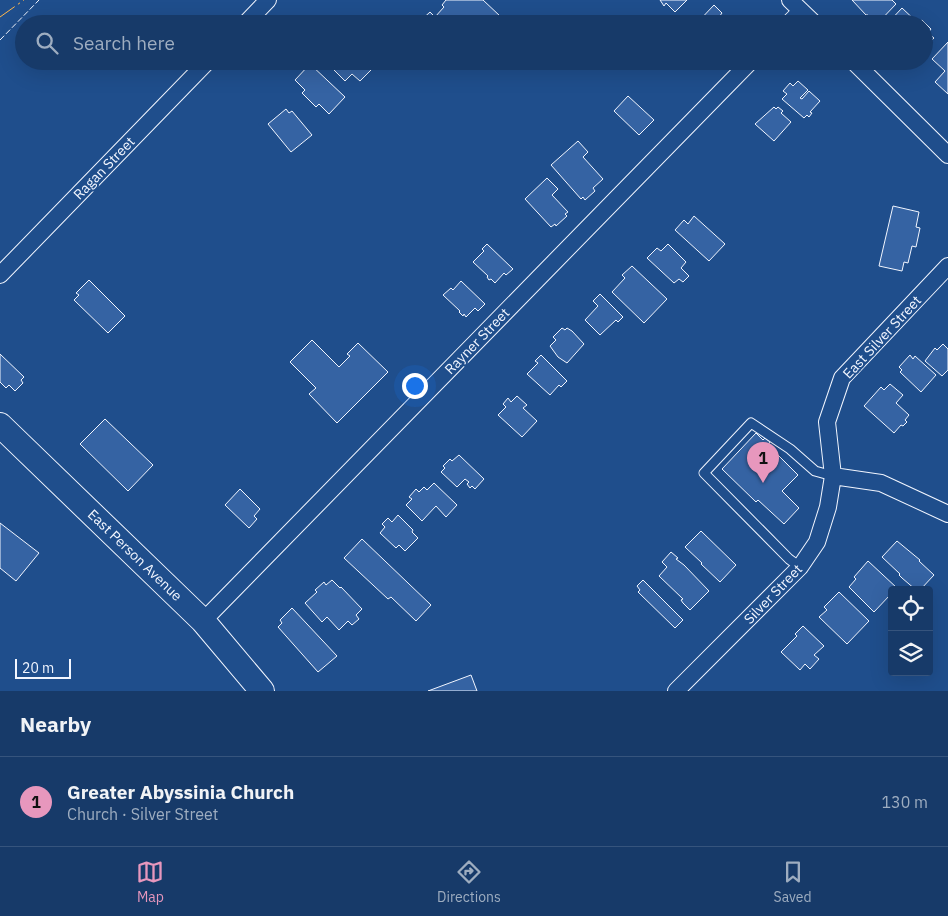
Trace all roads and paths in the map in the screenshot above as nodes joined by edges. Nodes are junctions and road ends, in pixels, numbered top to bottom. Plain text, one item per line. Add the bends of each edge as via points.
1 (268, 0) edge
2 (796, 5) edge
3 (254, 15) edge
4 (806, 15) edge
5 (199, 70) edge
6 (742, 70) edge
7 (862, 70) edge
8 (947, 151) edge
9 (948, 266) edge
10 (0, 275) edge
11 (0, 425) edge
12 (833, 476) junction
13 (948, 514) edge
14 (800, 567) junction
15 (203, 621) junction
16 (262, 691) edge
17 (676, 691) edge

1 - 3 street
2 - 4 street
5 - 10 street, Ragan Street
6 - 15 street, Rayner Street
7 - 8 street
9 - 12 street, East Silver Street via 842,378 827,422
11 - 15 main road, East Person Avenue
12 - 13 street via 881,483
12 - 14 street, Silver Street via 817,542
12 - 14 lane via 815,471 790,449 750,423 704,472
14 - 17 street, Silver Street
15 - 16 main road, East Person Avenue

